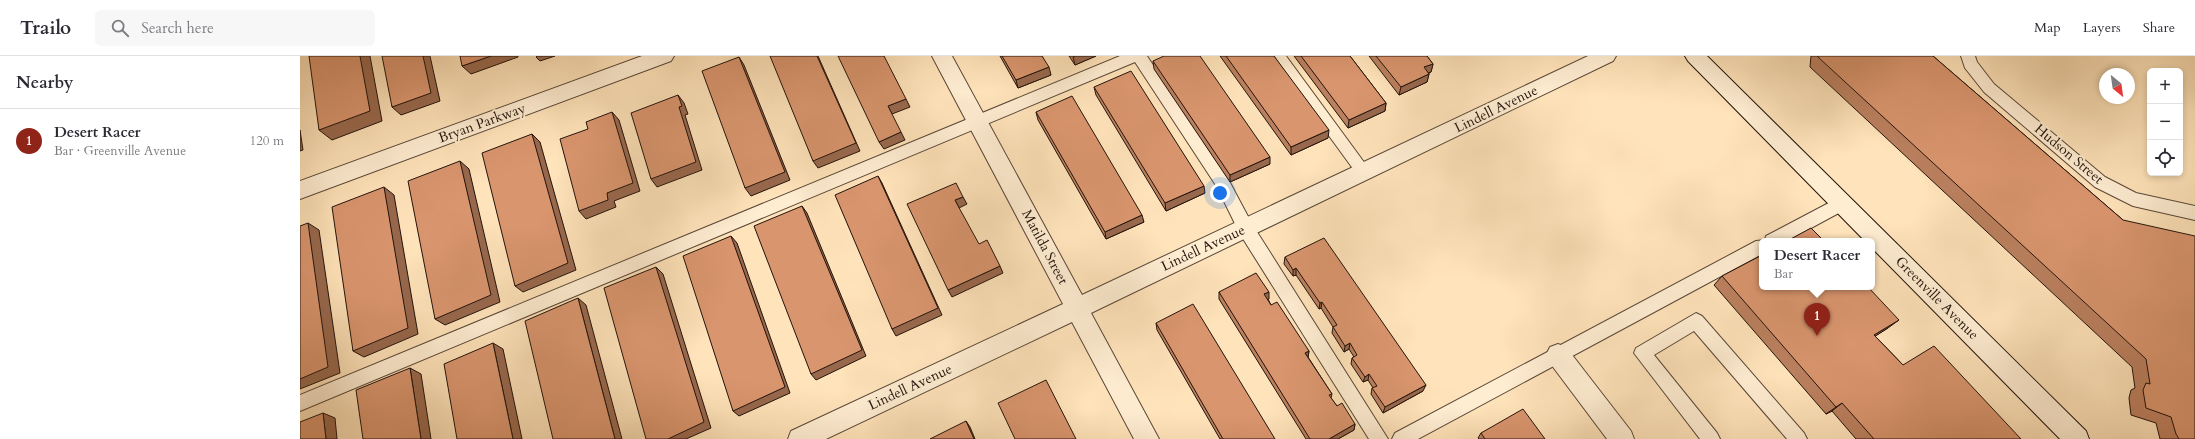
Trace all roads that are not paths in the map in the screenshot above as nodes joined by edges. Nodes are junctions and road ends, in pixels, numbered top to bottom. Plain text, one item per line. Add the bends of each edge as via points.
1 (664, 56) edge
2 (942, 56) edge
3 (1134, 56) edge
4 (1139, 56) edge
5 (1278, 56) edge
6 (1604, 56) edge
7 (1695, 56) edge
8 (1968, 56) edge
9 (977, 121) junction
10 (1364, 173) junction
11 (300, 190) edge
12 (1842, 203) junction
13 (2195, 213) edge
14 (1246, 229) junction
15 (1778, 238) edge
16 (1759, 248) edge
17 (1077, 307) junction
18 (1558, 355) junction
19 (300, 403) edge
20 (800, 439) edge
21 (1147, 439) edge
22 (1379, 439) edge
23 (1401, 439) edge
24 (1622, 439) edge
25 (1711, 439) edge
26 (1798, 439) edge
27 (2077, 439) edge

1 - 11 street, Bryan Parkway
2 - 9 street, Matilda Street
3 - 9 lane
4 - 14 lane via 1222,182
5 - 10 lane
6 - 10 street, Lindell Avenue
7 - 12 street, Greenville Avenue
8 - 13 lane, Hudson Street via 1970,64 1989,88 2100,182 2133,200
9 - 17 street, Matilda Street
9 - 19 lane
10 - 14 street, Lindell Avenue
12 - 15 lane
12 - 27 street, Greenville Avenue
14 - 17 street, Lindell Avenue
14 - 22 lane
16 - 18 lane
17 - 20 street, Lindell Avenue
17 - 21 street, Matilda Street
18 - 23 lane
18 - 24 street
25 - 26 lane via 1642,353 1696,321

